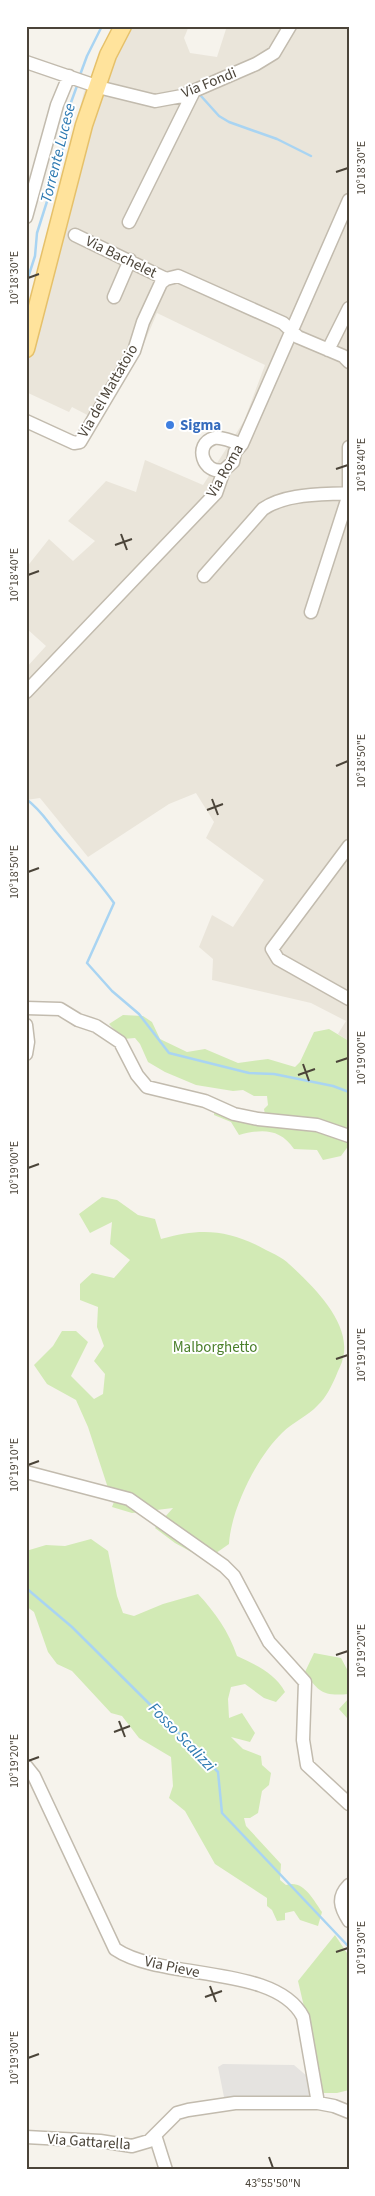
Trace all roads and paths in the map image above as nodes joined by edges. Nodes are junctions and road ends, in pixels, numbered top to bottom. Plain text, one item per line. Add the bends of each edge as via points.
1 (123, 26) edge
2 (290, 26) edge
3 (26, 62) edge
4 (69, 76) junction
5 (94, 84) junction
6 (194, 91) junction
7 (349, 200) edge
8 (26, 217) edge
9 (129, 222) dead end
10 (76, 235) dead end
11 (130, 260) junction
12 (166, 279) junction
13 (114, 297) dead end
14 (349, 308) edge
15 (291, 330) junction
16 (26, 350) edge
17 (328, 350) junction
18 (347, 357) edge
19 (29, 422) edge
20 (236, 446) junction
21 (349, 447) edge
22 (220, 474) junction
23 (349, 492) edge
24 (204, 576) dead end
25 (311, 612) dead end
26 (26, 692) edge
27 (349, 846) edge
28 (349, 999) edge
29 (26, 1008) edge
30 (26, 1025) edge
31 (26, 1054) edge
32 (349, 1136) edge
33 (26, 1472) edge
34 (26, 1766) edge
35 (349, 1804) edge
36 (349, 1885) edge
37 (349, 1921) edge
38 (318, 2103) junction
39 (349, 2112) edge
40 (155, 2136) junction
41 (26, 2137) edge
42 (166, 2170) edge

1 - 5 main road
2 - 6 street, Via Fondi via 274,53
3 - 4 street, Via Fondi
4 - 5 street, Via Fondi
4 - 8 street via 57,105
5 - 6 street, Via Fondi via 155,101
5 - 16 main road
6 - 9 street
7 - 15 street, Via Roma
10 - 11 street, Via Bachelet
11 - 12 street, Via Bachelet
11 - 13 street
12 - 15 street via 178,276 283,323
12 - 19 street, Via del Mattatoio via 146,316 134,351 80,442 74,443
14 - 17 street
15 - 17 street via 298,337
15 - 20 street, Via Roma
17 - 18 street
20 - 22 street, Via Roma via 233,462
20 - 22 street, Via Roma via 226,439 215,438 205,444 203,461
21 - 23 street
22 - 26 street, Via Roma via 216,493
23 - 24 street via 271,503
23 - 25 street
27 - 28 street via 272,949 278,959
29 - 32 street via 60,1009 96,1026 120,1042 147,1087 205,1101 234,1114 317,1125
30 - 31 street
33 - 35 street via 129,1499 234,1576 269,1642 305,1682 303,1740 307,1765
34 - 38 street, Via Pieve via 34,1776 115,1949 125,1956 160,1965 258,1984 292,2004 299,2010 306,2029
36 - 37 street via 342,1892 340,1902
38 - 39 street
38 - 40 street, Via Gattarella via 235,2103 188,2110 177,2113
40 - 41 street, Via Gattarella via 141,2145 132,2146
40 - 42 street

